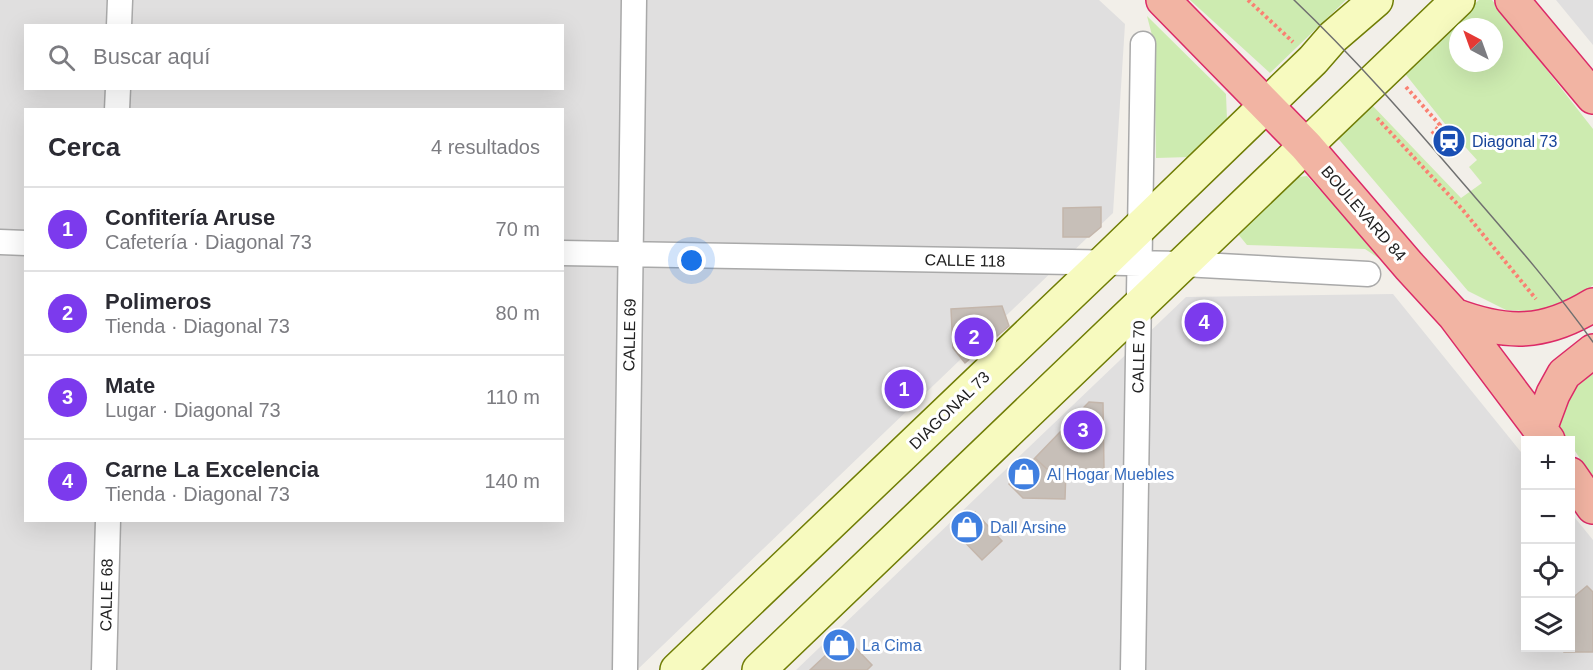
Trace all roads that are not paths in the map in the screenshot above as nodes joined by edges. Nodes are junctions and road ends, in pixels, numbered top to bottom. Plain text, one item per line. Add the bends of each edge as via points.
1 (120, 0) edge
2 (634, 0) edge
3 (1163, 0) edge
4 (1376, 0) edge
5 (1458, 0) edge
6 (1512, 0) edge
7 (119, 24) edge
8 (1143, 44) dead end
9 (118, 90) edge
10 (1593, 97) edge
11 (1266, 104) junction
12 (117, 108) edge
13 (1306, 146) junction
14 (1140, 228) junction
15 (0, 242) edge
16 (24, 243) edge
17 (564, 253) edge
18 (630, 254) junction
19 (1103, 263) junction
20 (1139, 263) junction
21 (1183, 264) junction
22 (1368, 274) dead end
23 (1593, 305) edge
24 (1139, 307) junction
25 (1454, 315) junction
26 (1593, 351) edge
27 (1544, 435) edge
28 (1575, 481) edge
29 (1593, 507) edge
30 (108, 522) edge
31 (104, 670) edge
32 (625, 670) edge
33 (677, 670) edge
34 (759, 670) edge
35 (1133, 670) edge

1 - 7 street
2 - 18 street, CALLE 69
3 - 11 highway, BOULEVARD 84
4 - 11 main road, DIAGONAL 73
5 - 13 main road
6 - 10 highway
8 - 14 street, CALLE 70
9 - 12 street
11 - 13 highway, BOULEVARD 84
11 - 14 main road, DIAGONAL 73
13 - 21 main road
13 - 25 highway, BOULEVARD 84
14 - 19 main road, DIAGONAL 73
14 - 20 street, CALLE 70
15 - 16 street
17 - 18 street, CALLE 118
18 - 19 street, CALLE 118
18 - 32 street, CALLE 69
19 - 20 street, CALLE 118
19 - 33 main road, DIAGONAL 73
20 - 21 street, CALLE 118
20 - 24 street, CALLE 70
21 - 22 street, CALLE 118
21 - 24 main road
23 - 25 highway via 1557,324 1531,329 1505,329
24 - 34 main road
24 - 35 street, CALLE 70
25 - 27 highway, BOULEVARD 84
26 - 27 highway via 1564,374 1553,394
28 - 29 highway
30 - 31 street, CALLE 68

